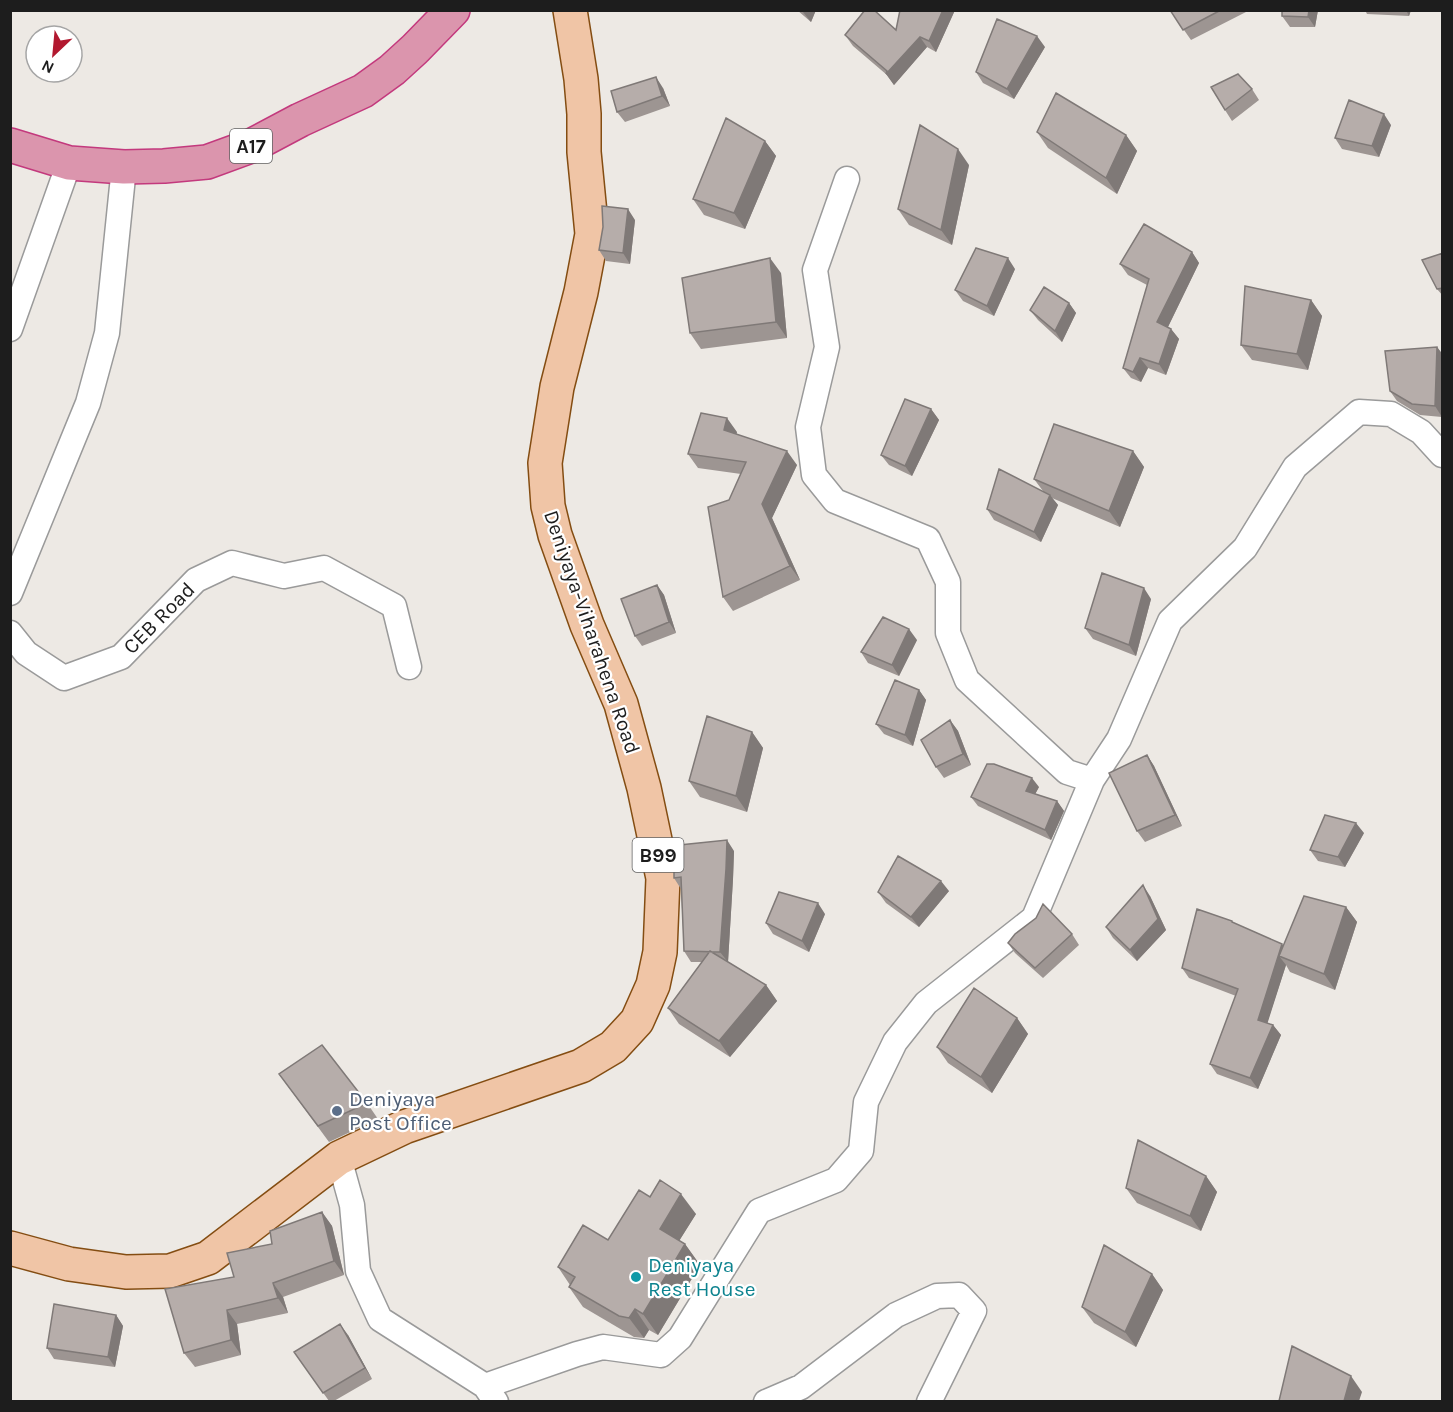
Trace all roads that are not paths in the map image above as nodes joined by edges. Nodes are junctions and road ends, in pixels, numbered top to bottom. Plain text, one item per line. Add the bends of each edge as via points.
1 (453, 10) edge
2 (570, 10) edge
3 (10, 145) edge
4 (69, 163) junction
5 (124, 167) junction
6 (847, 179) dead end
7 (10, 329) edge
8 (1443, 456) edge
9 (10, 593) edge
10 (10, 633) edge
11 (409, 667) dead end
12 (1092, 780) junction
13 (339, 1158) junction
14 (10, 1248) edge
15 (490, 1394) edge
16 (766, 1401) edge
17 (929, 1401) edge

1 - 5 highway, A17 via 408,56 363,91 251,146 207,162
2 - 13 main road, Deniyaya-Viharahena Road / B99 via 581,79 592,234 544,463 555,535 621,704 644,788 663,878 656,974 637,1021 613,1047 581,1066 404,1127
3 - 4 highway, A17
4 - 5 highway, A17
4 - 7 street
5 - 9 street via 107,333 88,403
6 - 12 street via 815,270 827,347 808,427 814,475 835,501 928,539 948,582 948,633 967,680 1067,772
8 - 12 street via 1421,432 1392,414 1359,412 1295,467 1245,548 1170,621 1119,739
10 - 11 street, CEB Road via 26,653 64,678 121,657 196,580 232,563 284,576 324,568 394,606
12 - 15 street via 1034,918 926,1003 895,1042 867,1102 861,1151 836,1180 759,1211 680,1338 661,1355 603,1347 577,1354
13 - 14 main road, Deniyaya-Viharahena Road / B99 via 208,1258 170,1271 126,1272 69,1264
13 - 15 street via 352,1205 358,1271 380,1319
16 - 17 street via 801,1387 896,1314 937,1296 958,1295 974,1311

